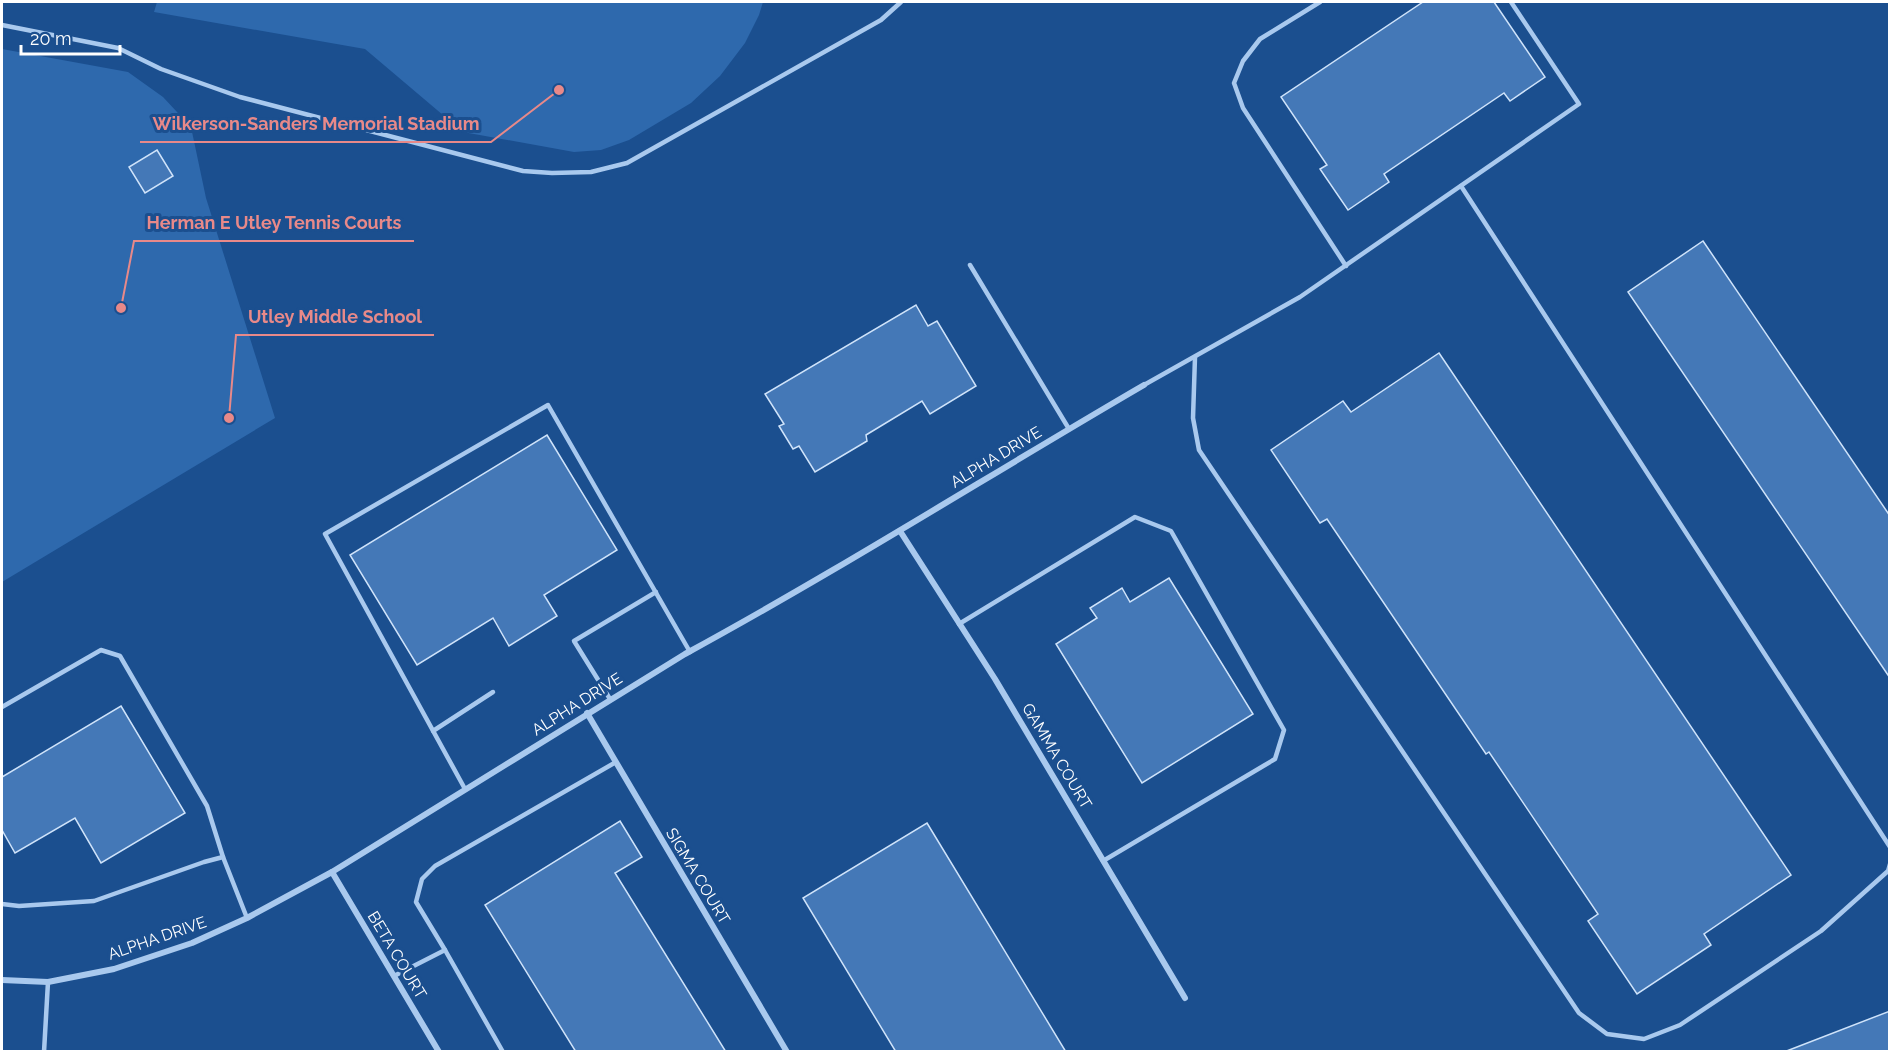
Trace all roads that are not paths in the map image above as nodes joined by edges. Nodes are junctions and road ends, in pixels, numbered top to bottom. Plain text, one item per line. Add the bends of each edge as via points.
1 (901, 2) edge
2 (1320, 2) edge
3 (1510, 2) edge
4 (2, 25) edge
5 (1461, 186) junction
6 (970, 265) dead end
7 (1346, 266) junction
8 (1195, 357) junction
9 (1144, 385) joint
10 (1069, 429) junction
11 (900, 531) junction
12 (656, 592) junction
13 (959, 624) junction
14 (690, 652) junction
15 (493, 692) dead end
16 (610, 699) junction
17 (2, 707) edge
18 (587, 713) junction
19 (433, 731) junction
20 (616, 762) junction
21 (465, 789) junction
22 (1890, 847) edge
23 (223, 856) junction
24 (1104, 861) junction
25 (1890, 864) edge
26 (332, 872) junction
27 (2, 904) edge
28 (248, 918) junction
29 (445, 950) junction
30 (394, 976) junction
31 (2, 980) edge
32 (48, 982) junction
33 (1185, 998) dead end
34 (44, 1052) edge
35 (439, 1052) edge
36 (503, 1052) edge
37 (787, 1052) edge

1 - 4 lane via 881,20 627,163 591,172 552,173 523,171 289,112 161,69 118,48
2 - 7 lane via 1260,39 1243,61 1234,83 1243,108
3 - 5 lane via 1579,104
5 - 7 lane
5 - 22 lane
6 - 10 lane
7 - 8 lane
8 - 9 lane
8 - 25 lane via 1193,418 1199,450 1579,1013 1607,1034 1644,1039 1680,1025 1821,931
9 - 10 street, ALPHA DRIVE
10 - 11 street, ALPHA DRIVE
11 - 13 street, GAMMA COURT
11 - 14 street, ALPHA DRIVE
12 - 14 lane
12 - 16 lane via 574,641
12 - 19 lane via 548,405 325,534
13 - 24 street, GAMMA COURT
13 - 24 lane via 1135,517 1171,531 1284,730 1275,759
14 - 16 street, ALPHA DRIVE
15 - 19 lane
16 - 18 street, ALPHA DRIVE
17 - 23 lane via 101,650 120,656 207,806
18 - 20 street, SIGMA COURT
18 - 21 street, ALPHA DRIVE
19 - 21 lane
20 - 29 lane via 435,866 422,879 416,902
20 - 37 street, SIGMA COURT
21 - 26 street, ALPHA DRIVE
23 - 27 lane via 94,901
23 - 28 lane
24 - 33 street, GAMMA COURT
26 - 28 street, ALPHA DRIVE
26 - 30 street, BETA COURT
28 - 32 street, ALPHA DRIVE via 192,943 114,969
29 - 30 lane
29 - 36 lane
30 - 35 street, BETA COURT
31 - 32 street, ALPHA DRIVE
32 - 34 lane

